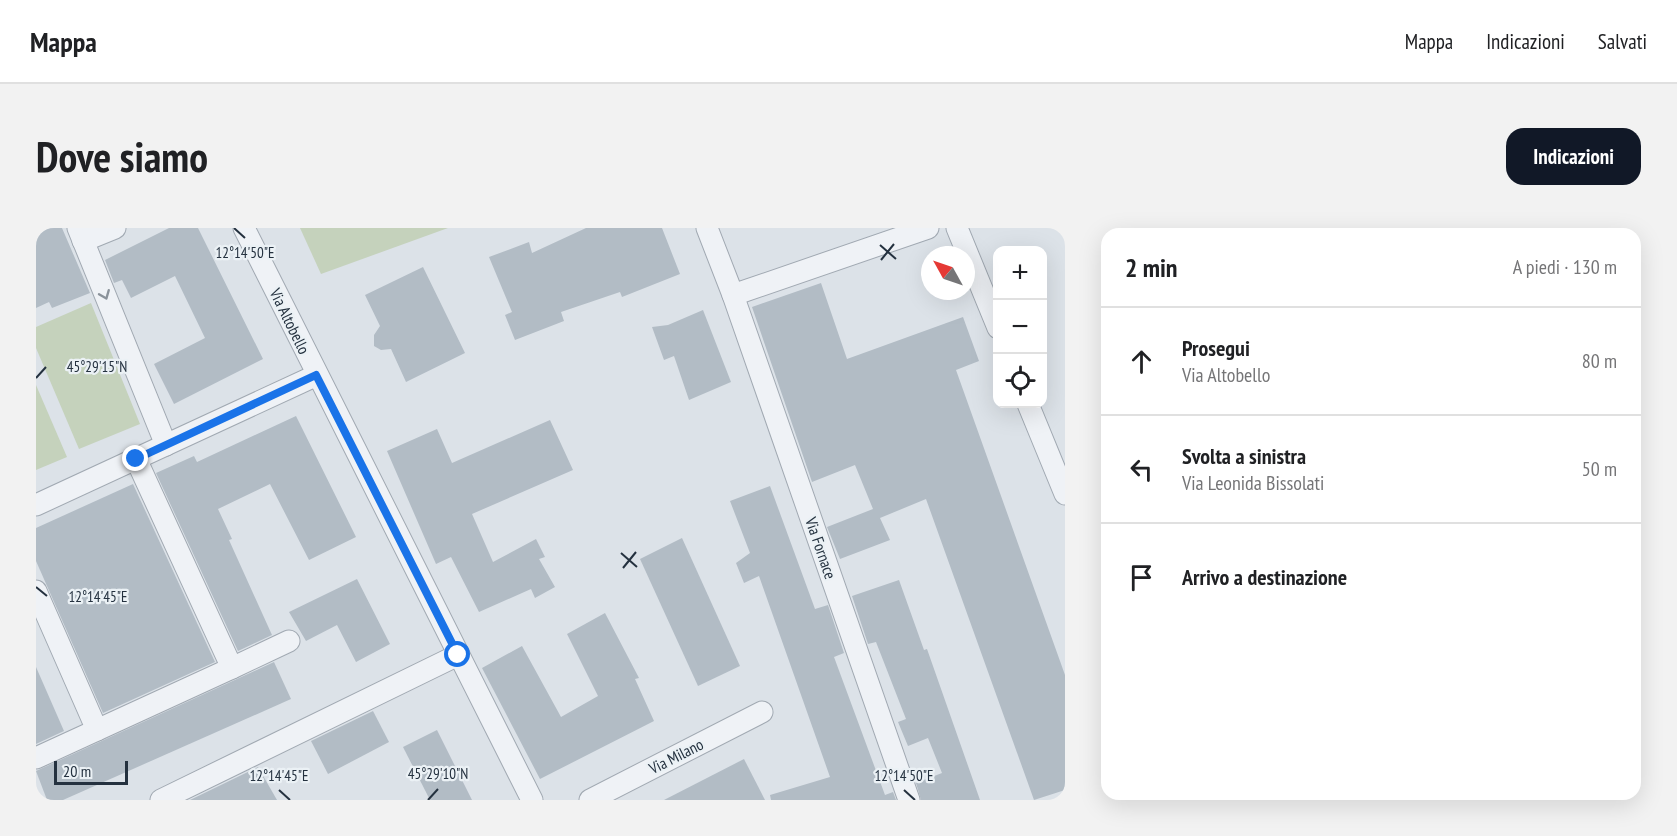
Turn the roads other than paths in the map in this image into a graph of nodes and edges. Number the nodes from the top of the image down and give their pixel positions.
1 (114, 228) edge
2 (244, 228) edge
3 (707, 228) edge
4 (928, 228) edge
5 (957, 228) edge
6 (80, 234) edge
7 (733, 295) junction
8 (993, 316) edge
9 (316, 375) junction
10 (1030, 408) edge
11 (166, 445) junction
12 (136, 459) junction
13 (1065, 494) edge
14 (36, 505) edge
15 (36, 591) edge
16 (290, 641) dead end
17 (458, 655) junction
18 (232, 668) junction
19 (762, 712) dead end
20 (97, 730) junction
21 (36, 758) edge
22 (161, 800) edge
23 (532, 800) edge
24 (590, 800) edge
25 (909, 800) edge

1 - 6 street
2 - 9 street, Via Altobello
3 - 7 street, Via Fornace
4 - 7 street
5 - 8 street
6 -> 11 street
7 - 25 street, Via Fornace
9 - 11 street
9 - 17 street, Via Altobello
10 - 13 street
11 - 12 street
12 - 14 street
12 - 18 street
15 - 20 street
16 - 18 street
17 - 22 street
17 - 23 street, Via Altobello
18 - 20 street
19 - 24 street, Via Milano
20 - 21 street

